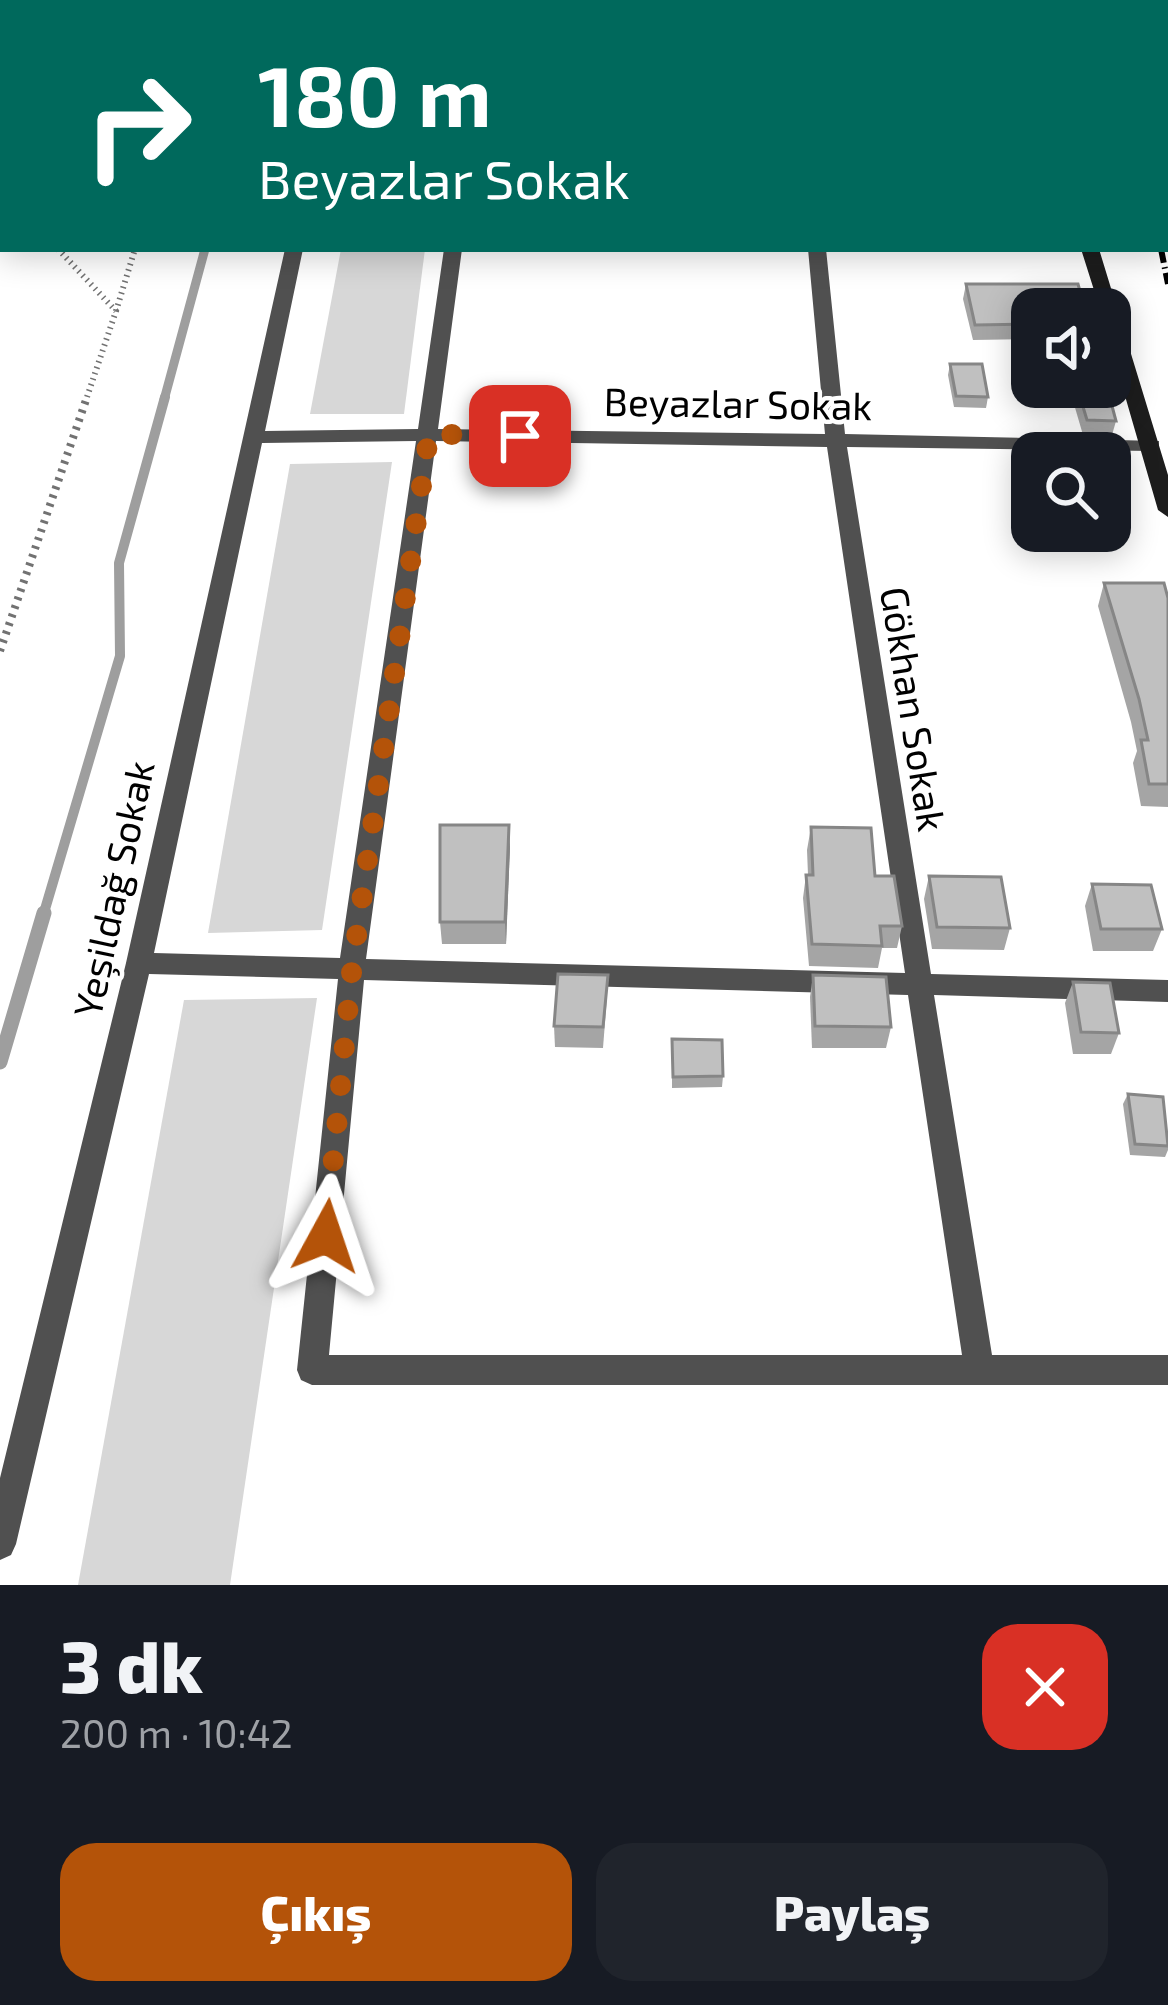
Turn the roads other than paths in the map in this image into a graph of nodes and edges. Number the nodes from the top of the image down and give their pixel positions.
1 (293, 252) edge
2 (453, 252) edge
3 (817, 252) edge
4 (1091, 252) edge
5 (1103, 288) edge
6 (1131, 378) edge
7 (429, 434) junction
8 (251, 437) junction
9 (836, 442) junction
10 (1152, 445) junction
11 (1168, 510) edge
12 (139, 963) junction
13 (352, 968) junction
14 (919, 988) junction
15 (1168, 992) edge
16 (980, 1370) junction
17 (1168, 1370) edge
18 (0, 1544) edge

1 - 8 street, Yeşildağ Sokak
2 - 7 street
3 - 9 street, Gökhan Sokak
4 - 5 street
6 - 10 street
7 - 8 street, Beyazlar Sokak
7 - 9 street, Beyazlar Sokak
7 - 13 street
8 - 12 street, Yeşildağ Sokak
9 - 10 street, Beyazlar Sokak
9 - 14 street, Gökhan Sokak
10 - 11 street
12 - 13 street
12 - 18 street, Yeşildağ Sokak
13 - 14 street
13 - 16 street
14 - 15 street
14 - 16 street, Gökhan Sokak
16 - 17 street

